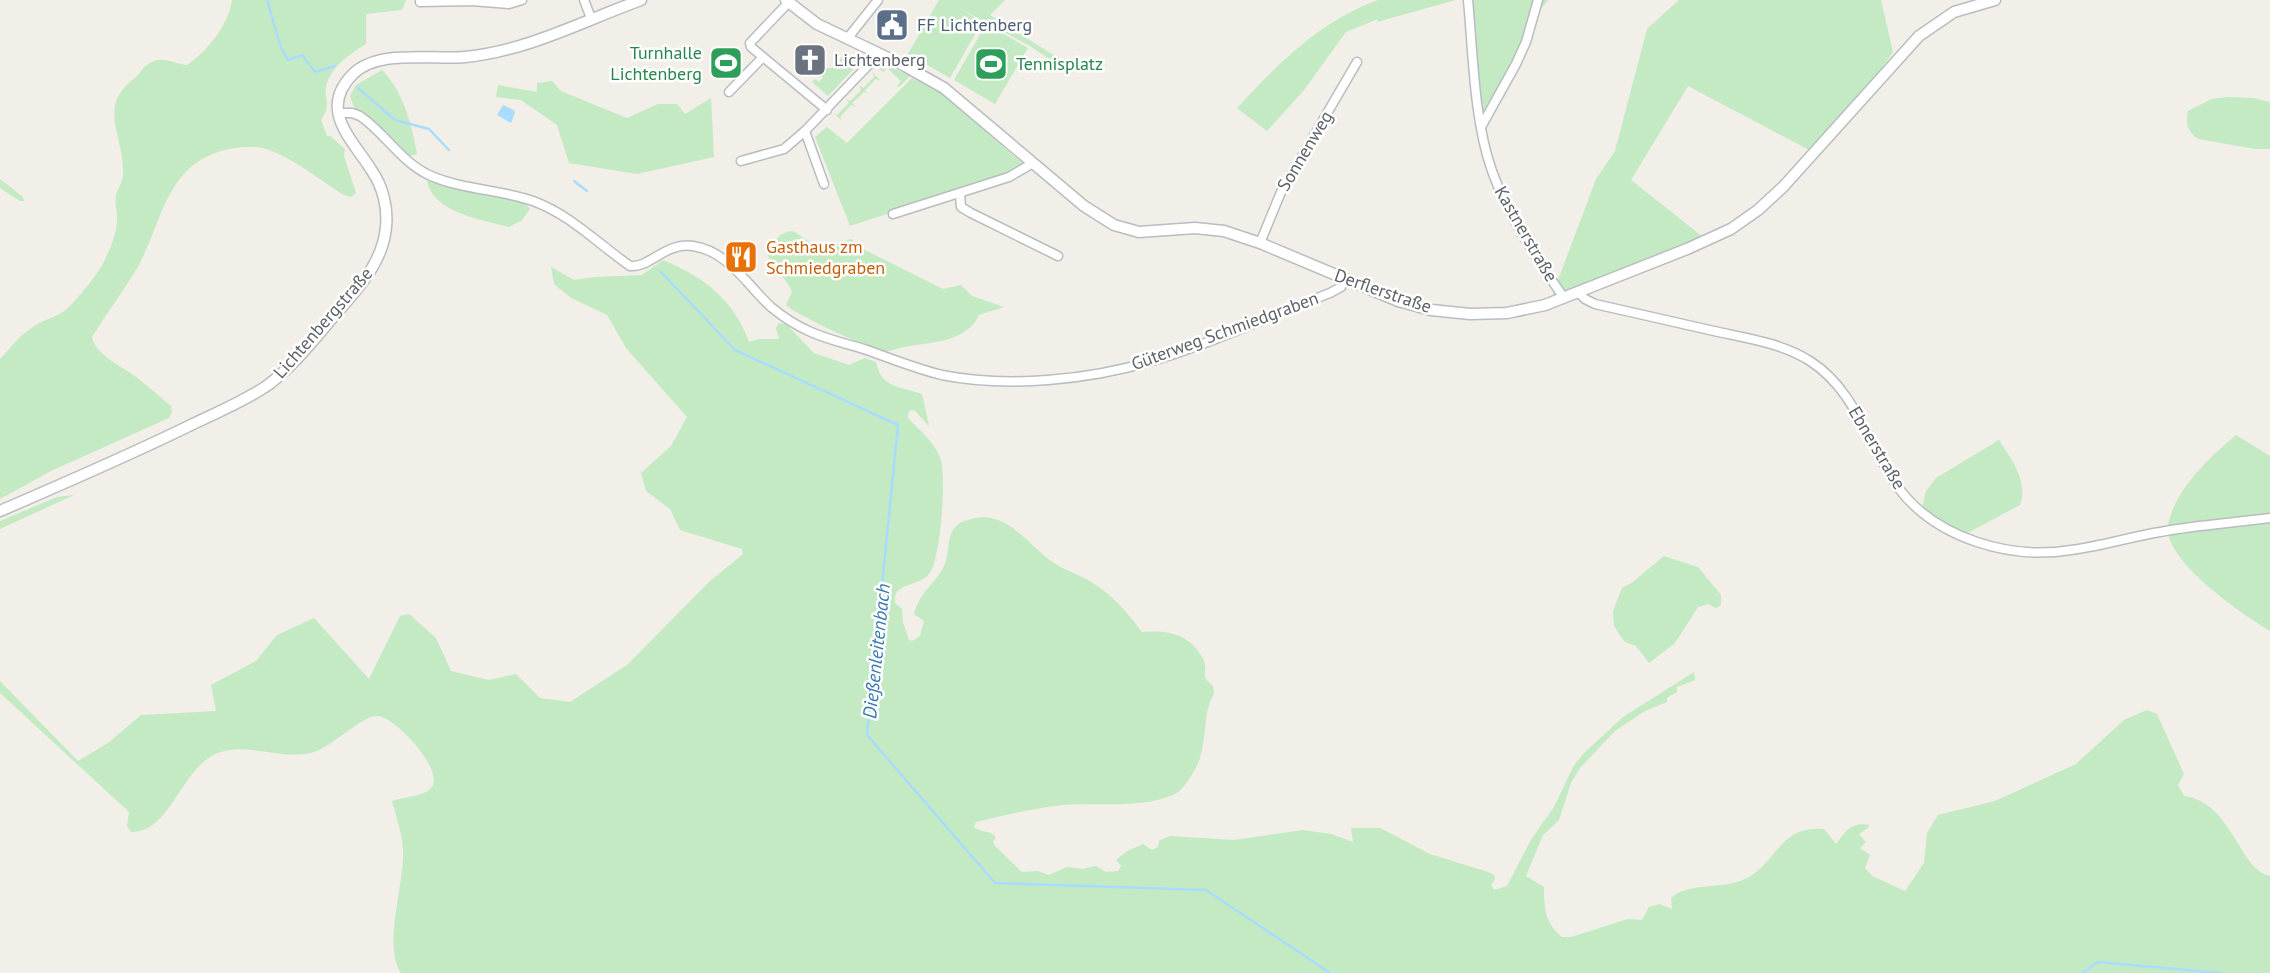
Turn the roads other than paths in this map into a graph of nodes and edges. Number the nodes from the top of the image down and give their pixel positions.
1 (522, 0) edge
2 (584, 0) edge
3 (640, 0) edge
4 (878, 0) edge
5 (1468, 0) edge
6 (1538, 0) edge
7 (1995, 0) edge
8 (788, 1) edge
9 (420, 2) dead end
10 (591, 18) junction
11 (847, 39) junction
12 (879, 54) junction
13 (763, 57) junction
14 (1357, 62) dead end
15 (729, 92) dead end
16 (827, 110) junction
17 (338, 113) junction
18 (1481, 127) junction
19 (805, 131) junction
20 (741, 161) dead end
21 (1033, 163) junction
22 (824, 184) dead end
23 (960, 194) junction
24 (893, 214) dead end
25 (1261, 243) junction
26 (1058, 256) dead end
27 (1345, 280) junction
28 (1578, 292) junction
29 (1564, 298) junction
30 (0, 511) edge
31 (2270, 518) edge

1 - 9 street
2 - 10 street
3 - 10 street
4 - 11 street
5 - 18 street, Kastnerstraße
6 - 18 street
7 - 28 street, Derflerstraße
8 - 11 street, Derflerstraße
8 - 13 street
10 - 17 street
11 - 12 street, Derflerstraße
12 - 16 street
12 - 21 street, Derflerstraße
13 - 15 street
13 - 16 street
14 - 25 street, Sonnenweg
16 - 19 street
17 - 27 street, Güterweg Schmiedgraben
17 - 30 street, Lichtenbergstraße
18 - 29 street, Kastnerstraße
19 - 20 street
19 - 22 street
21 - 23 street
21 - 25 street, Derflerstraße
23 - 24 street
23 - 26 street
25 - 27 street, Derflerstraße
27 - 29 street, Derflerstraße
28 - 29 street, Derflerstraße
28 - 31 street, Ebnerstraße

